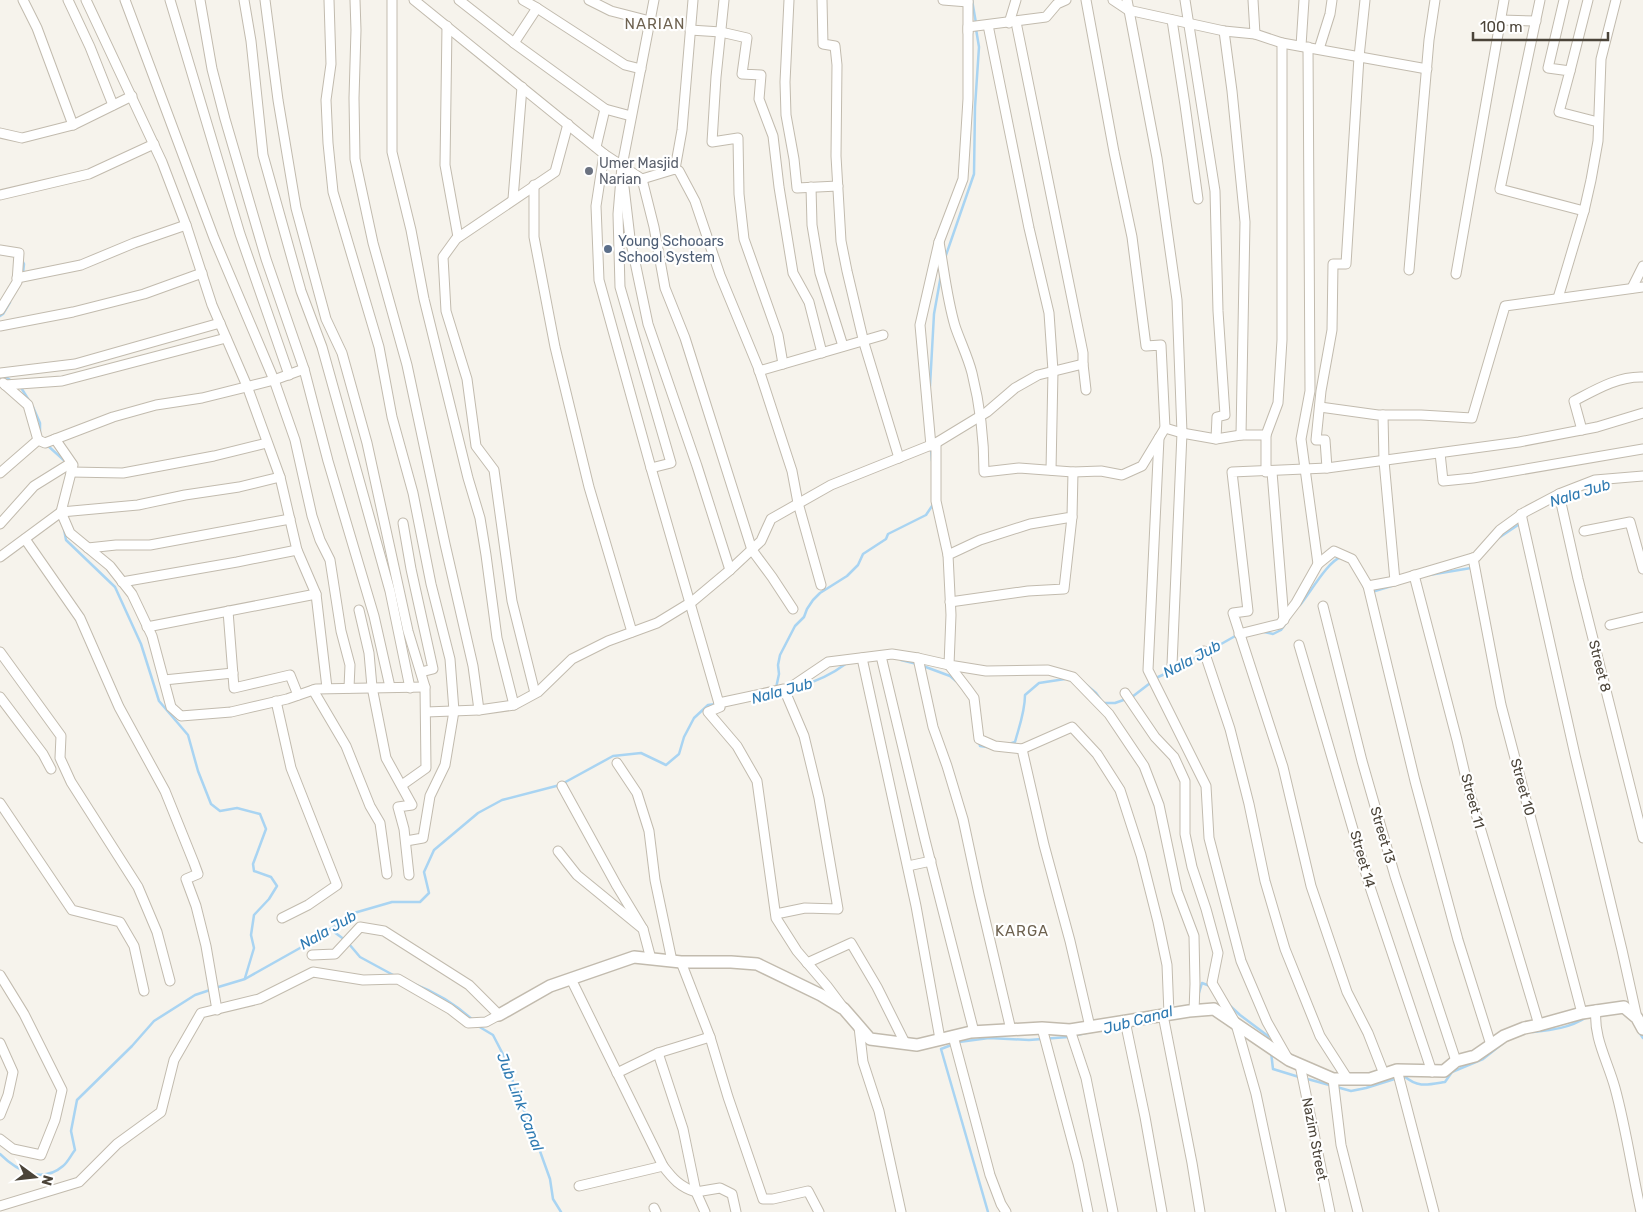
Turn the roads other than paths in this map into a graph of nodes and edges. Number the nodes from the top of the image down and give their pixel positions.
1 (23, 0) edge
2 (68, 0) edge
3 (86, 0) edge
4 (125, 0) edge
5 (170, 0) edge
6 (200, 0) edge
7 (244, 0) edge
8 (265, 0) edge
9 (329, 0) edge
10 (355, 0) edge
11 (392, 0) edge
12 (414, 0) edge
13 (459, 0) edge
14 (523, 0) edge
15 (589, 0) edge
16 (654, 0) edge
17 (693, 0) edge
18 (724, 0) edge
19 (789, 0) edge
20 (822, 0) edge
21 (943, 0) edge
22 (1016, 0) edge
23 (1066, 0) edge
24 (1086, 0) edge
25 (1113, 0) edge
26 (1127, 0) edge
27 (1185, 0) edge
28 (1253, 0) edge
29 (1304, 0) edge
30 (1332, 0) edge
31 (1365, 0) edge
32 (1435, 0) edge
33 (1504, 0) edge
34 (1540, 0) edge
35 (1564, 0) edge
36 (1588, 0) edge
37 (1616, 0) edge
38 (968, 1) edge
39 (537, 8) junction
40 (1128, 10) junction
41 (1172, 20) junction
42 (1501, 20) junction
43 (650, 21) junction
44 (1536, 21) junction
45 (1012, 23) junction
46 (1188, 23) junction
47 (988, 25) junction
48 (447, 26) junction
49 (690, 30) junction
50 (1224, 31) junction
51 (721, 32) junction
52 (968, 32) junction
53 (1255, 34) junction
54 (514, 42) junction
55 (1282, 43) junction
56 (1305, 47) junction
57 (1319, 49) junction
58 (1359, 57) junction
59 (641, 69) junction
60 (1427, 69) junction
61 (1570, 71) junction
62 (522, 87) junction
63 (132, 96) junction
64 (113, 105) junction
65 (605, 109) junction
66 (631, 116) junction
67 (1598, 122) junction
68 (568, 124) junction
69 (73, 125) junction
70 (0, 133) edge
71 (154, 144) junction
72 (596, 147) junction
73 (604, 154) junction
74 (622, 166) junction
75 (675, 169) junction
76 (642, 179) junction
77 (534, 186) junction
78 (838, 186) junction
79 (811, 188) junction
80 (0, 195) edge
81 (513, 199) junction
82 (1198, 199) dead end
83 (1584, 211) junction
84 (186, 225) junction
85 (458, 237) junction
86 (939, 242) junction
87 (0, 250) edge
88 (1643, 266) edge
89 (1409, 270) dead end
90 (202, 273) junction
91 (1456, 274) dead end
92 (17, 278) junction
93 (1643, 287) edge
94 (1632, 288) junction
95 (1558, 298) junction
96 (0, 310) edge
97 (220, 323) junction
98 (0, 326) edge
99 (883, 335) dead end
100 (226, 338) junction
101 (863, 340) junction
102 (843, 346) junction
103 (822, 353) junction
104 (783, 364) junction
105 (1082, 364) junction
106 (304, 369) junction
107 (759, 371) junction
108 (1054, 371) junction
109 (290, 375) junction
110 (1643, 377) edge
111 (274, 380) junction
112 (1, 381) edge
113 (247, 386) junction
114 (1086, 390) dead end
115 (1320, 407) junction
116 (1643, 413) edge
117 (1383, 415) junction
118 (980, 416) junction
119 (1165, 428) junction
120 (1582, 430) junction
121 (1182, 433) junction
122 (1241, 435) junction
123 (1266, 435) junction
124 (1159, 438) junction
125 (1216, 438) junction
126 (55, 439) junction
127 (38, 440) junction
128 (267, 443) junction
129 (934, 444) junction
130 (1643, 449) edge
131 (1440, 453) junction
132 (899, 458) junction
133 (1384, 461) junction
134 (71, 467) junction
135 (651, 468) junction
136 (1327, 468) junction
137 (1051, 470) junction
138 (1304, 470) junction
139 (1073, 472) junction
140 (1269, 472) junction
141 (0, 473) edge
142 (1643, 476) edge
143 (280, 477) junction
144 (1559, 494) junction
145 (798, 503) junction
146 (61, 512) junction
147 (1521, 514) junction
148 (1072, 517) junction
149 (290, 520) junction
150 (403, 523) dead end
151 (0, 524) edge
152 (1584, 531) dead end
153 (25, 539) junction
154 (88, 548) junction
155 (297, 550) junction
156 (752, 550) junction
157 (948, 555) junction
158 (0, 557) edge
159 (1473, 558) junction
160 (1318, 564) junction
161 (1643, 569) edge
162 (730, 570) junction
163 (1414, 576) junction
164 (1395, 580) junction
165 (122, 582) junction
166 (820, 585) dead end
167 (1368, 586) junction
168 (316, 594) junction
169 (950, 602) junction
170 (690, 603) junction
171 (1323, 606) dead end
172 (793, 609) dead end
173 (359, 610) dead end
174 (228, 611) junction
175 (1643, 617) edge
176 (1284, 620) junction
177 (1610, 625) dead end
178 (147, 627) junction
179 (632, 632) junction
180 (1239, 634) junction
181 (1299, 645) dead end
182 (1204, 651) dead end
183 (0, 652) edge
184 (881, 656) junction
185 (862, 658) junction
186 (918, 658) junction
187 (1172, 665) dead end
188 (949, 666) junction
189 (421, 672) junction
190 (233, 673) junction
191 (164, 680) junction
192 (372, 687) junction
193 (390, 687) junction
194 (425, 687) junction
195 (326, 688) junction
196 (348, 688) junction
197 (410, 688) junction
198 (313, 690) junction
199 (785, 691) junction
200 (535, 693) junction
201 (1125, 693) dead end
202 (298, 695) junction
203 (0, 697) edge
204 (276, 701) junction
205 (719, 703) junction
206 (514, 704) junction
207 (479, 710) junction
208 (454, 711) junction
209 (426, 712) junction
210 (1022, 749) junction
211 (617, 763) dead end
212 (51, 769) dead end
213 (402, 785) junction
214 (562, 786) dead end
215 (0, 803) edge
216 (1643, 838) edge
217 (406, 841) junction
218 (558, 851) dead end
219 (931, 861) junction
220 (908, 866) junction
221 (387, 874) dead end
222 (410, 875) dead end
223 (776, 914) junction
224 (282, 918) dead end
225 (643, 929) junction
226 (312, 955) dead end
227 (651, 959) junction
228 (676, 962) junction
229 (807, 963) junction
230 (0, 975) edge
231 (571, 979) junction
232 (170, 981) dead end
233 (144, 991) dead end
234 (844, 1009) junction
235 (217, 1010) junction
236 (1194, 1010) junction
237 (1596, 1010) junction
238 (1582, 1013) junction
239 (498, 1015) junction
240 (1166, 1015) junction
241 (1124, 1021) junction
242 (1236, 1024) junction
243 (1640, 1024) edge
244 (1539, 1025) junction
245 (859, 1027) junction
246 (1090, 1027) junction
247 (1042, 1028) junction
248 (1011, 1030) junction
249 (1070, 1030) junction
250 (974, 1032) junction
251 (953, 1036) junction
252 (710, 1037) junction
253 (940, 1039) junction
254 (0, 1043) edge
255 (905, 1043) junction
256 (1491, 1045) junction
257 (658, 1053) junction
258 (1289, 1060) junction
259 (1456, 1061) junction
260 (1300, 1065) junction
261 (1398, 1070) junction
262 (1432, 1072) junction
263 (617, 1073) junction
264 (1384, 1074) junction
265 (1348, 1078) junction
266 (1333, 1080) junction
267 (0, 1115) edge
268 (0, 1139) edge
269 (663, 1166) junction
270 (579, 1186) dead end
271 (696, 1192) junction
272 (0, 1206) edge
273 (705, 1212) edge
274 (736, 1212) edge
275 (818, 1212) edge
276 (901, 1212) edge
277 (1006, 1212) edge
278 (1088, 1212) edge
279 (1113, 1212) edge
280 (1162, 1212) edge
281 (1200, 1212) edge
282 (1281, 1212) edge
283 (1330, 1212) edge
284 (1358, 1212) edge
285 (1434, 1212) edge
286 (1641, 1212) edge

1 - 69 street
2 - 64 street
3 - 63 street
4 - 111 street
5 - 109 street
6 - 106 street
7 - 197 street
8 - 189 street
9 - 208 street
10 - 207 street
11 - 206 street
12 - 48 street
13 - 54 street
14 - 39 street
15 - 43 street
16 - 43 street
17 - 49 street
18 - 51 street
19 - 79 street
20 - 78 street
21 - 38 street
22 - 45 street
23 - 45 street
24 - 119 street
25 - 40 street
26 - 40 street
27 - 46 street
28 - 53 street
29 - 56 street
30 - 57 street
31 - 58 street
32 - 60 street
33 - 42 street
34 - 44 street
35 - 61 street
36 - 61 street
37 - 67 street
38 - 52 street
39 - 54 street
39 - 59 street
40 - 41 street
40 - 121 street
41 - 46 street
41 - 82 street
42 - 44 street
42 - 91 street
43 - 59 street
44 - 83 street
45 - 47 street
45 - 105 street
46 - 50 street
46 - 125 street
47 - 52 street
47 - 108 street
48 - 62 street
48 - 85 street
49 - 51 street
49 - 75 street
50 - 53 street
50 - 122 street
51 - 103 street
51 - 104 street
52 - 86 street
53 - 55 street
54 - 65 street
55 - 56 street
55 - 123 street
56 - 57 street
56 - 138 street
57 - 58 street
58 - 60 street
58 - 115 street
59 - 66 street
60 - 89 street
61 - 67 street
62 - 68 street
62 - 81 street
63 - 64 street
63 - 71 street
64 - 69 street
65 - 66 street
65 - 72 street
66 - 74 street
67 - 83 street
68 - 72 street
68 - 77 street
69 - 70 street
71 - 80 street
71 - 84 street
72 - 73 street
73 - 74 street
73 - 135 street
74 - 76 street
74 - 135 street
74 - 162 street
75 - 76 street
75 - 107 street
76 - 156 street
77 - 81 street
77 - 179 street
78 - 79 street
78 - 101 street
79 - 102 street
81 - 85 street
83 - 95 street
84 - 90 street
84 - 92 street
85 - 200 street
86 - 118 street
86 - 129 street
87 - 92 street
88 - 94 street
90 - 97 street
90 - 98 street
92 - 96 street
93 - 94 street
94 - 95 street
95 - 117 street
97 - 100 street
97 - 112 street
99 - 101 street
100 - 112 street
100 - 113 street
101 - 102 street
101 - 132 street
102 - 103 street
103 - 104 street
104 - 107 street
105 - 108 street
105 - 114 street
106 - 109 street
106 - 193 street
107 - 145 street
108 - 118 street
108 - 137 street
109 - 111 street
110 - 120 street
111 - 113 street
111 - 196 street
112 - 127 street
113 - 126 street
113 - 128 street
115 - 117 street
115 - 136 street
116 - 120 street
117 - 133 street
118 - 129 street
118 - 137 street
119 - 121 street
119 - 124 street
120 - 131 street
121 - 125 street
121 - 187 street
122 - 123 street
122 - 125 street
123 - 140 street
124 - 139 street
124 - 258 street
126 - 127 street
126 - 134 street
127 - 141 street
128 - 134 street
128 - 143 street
129 - 132 street
129 - 157 street
130 - 131 street
131 - 133 street
132 - 145 street
133 - 136 street
133 - 164 street
134 - 146 street
134 - 151 street
135 - 170 street
136 - 138 street
137 - 139 street
138 - 140 street
138 - 160 street
139 - 148 street
140 - 176 street
140 - 180 street
142 - 144 street
143 - 146 street
143 - 149 street
144 - 147 street
144 - 216 street, Street 8
145 - 156 street
145 - 166 street
146 - 153 street
146 - 154 street
147 - 159 street
147 - 243 street
148 - 157 street
148 - 169 street
149 - 154 street
149 - 155 street
150 - 189 street
152 - 161 street
153 - 158 street
153 - 235 street
154 - 165 street
155 - 165 street
155 - 168 street
156 - 162 street
156 - 172 street
157 - 169 street
159 - 163 street
159 - 238 street, Street 10
160 - 167 street
160 - 176 street
162 - 170 street
163 - 164 street
163 - 244 street, Street 11
164 - 167 street
165 - 178 street
167 - 256 street
168 - 174 street
168 - 195 street
169 - 188 street
170 - 179 street
170 - 205 street
171 - 259 street, Street 13
173 - 192 street
174 - 178 street
174 - 190 street
175 - 177 street
176 - 180 street
178 - 191 street
179 - 200 street
180 - 264 street
181 - 262 street, Street 14
182 - 265 street
183 - 232 street
184 - 185 street
184 - 186 street
184 - 219 street
185 - 199 street
185 - 220 street
186 - 188 street
186 - 248 street
188 - 210 street
188 - 236 street
189 - 194 street
190 - 191 street
190 - 202 street
191 - 204 street
192 - 193 street
192 - 196 street
192 - 213 street
193 - 197 street
194 - 197 street
194 - 209 street
195 - 196 street
195 - 198 street
198 - 202 street
198 - 221 street
199 - 205 street
199 - 223 street
200 - 206 street
201 - 242 street
202 - 204 street
203 - 212 street
204 - 224 street
205 - 223 street
206 - 207 street
207 - 208 street
208 - 209 street
208 - 217 street
209 - 213 street
210 - 240 street
210 - 246 street
211 - 228 street
213 - 217 street
214 - 225 street
215 - 233 street
217 - 222 street
218 - 225 street
219 - 220 street
219 - 250 street
220 - 253 street
223 - 229 street
225 - 227 street
226 - 239 street
227 - 228 street
227 - 231 street
228 - 234 street
228 - 252 street
229 - 234 street
229 - 255 street
230 - 268 street
231 - 239 street
231 - 263 street
234 - 245 street
235 - 239 street
235 - 272 street
236 - 240 street
236 - 242 street
237 - 238 street
237 - 243 street
237 - 286 street
238 - 244 street
240 - 241 street
240 - 281 street
241 - 246 street
241 - 280 street
242 - 258 street
242 - 282 street
244 - 256 street
245 - 255 street
245 - 276 street
246 - 249 street
247 - 248 street
247 - 249 street
247 - 278 street
248 - 250 street
249 - 279 street
250 - 251 street
251 - 253 street
251 - 277 street
252 - 257 street
252 - 275 street
253 - 255 street
254 - 267 street
256 - 259 street
257 - 263 street
257 - 271 street
258 - 260 street
259 - 262 street
260 - 266 street
260 - 283 street, Nazim Street
261 - 262 street
261 - 264 street
261 - 285 street
263 - 269 street
264 - 265 street
265 - 266 street
266 - 284 street
269 - 270 street
269 - 271 street
271 - 273 street
271 - 274 street

